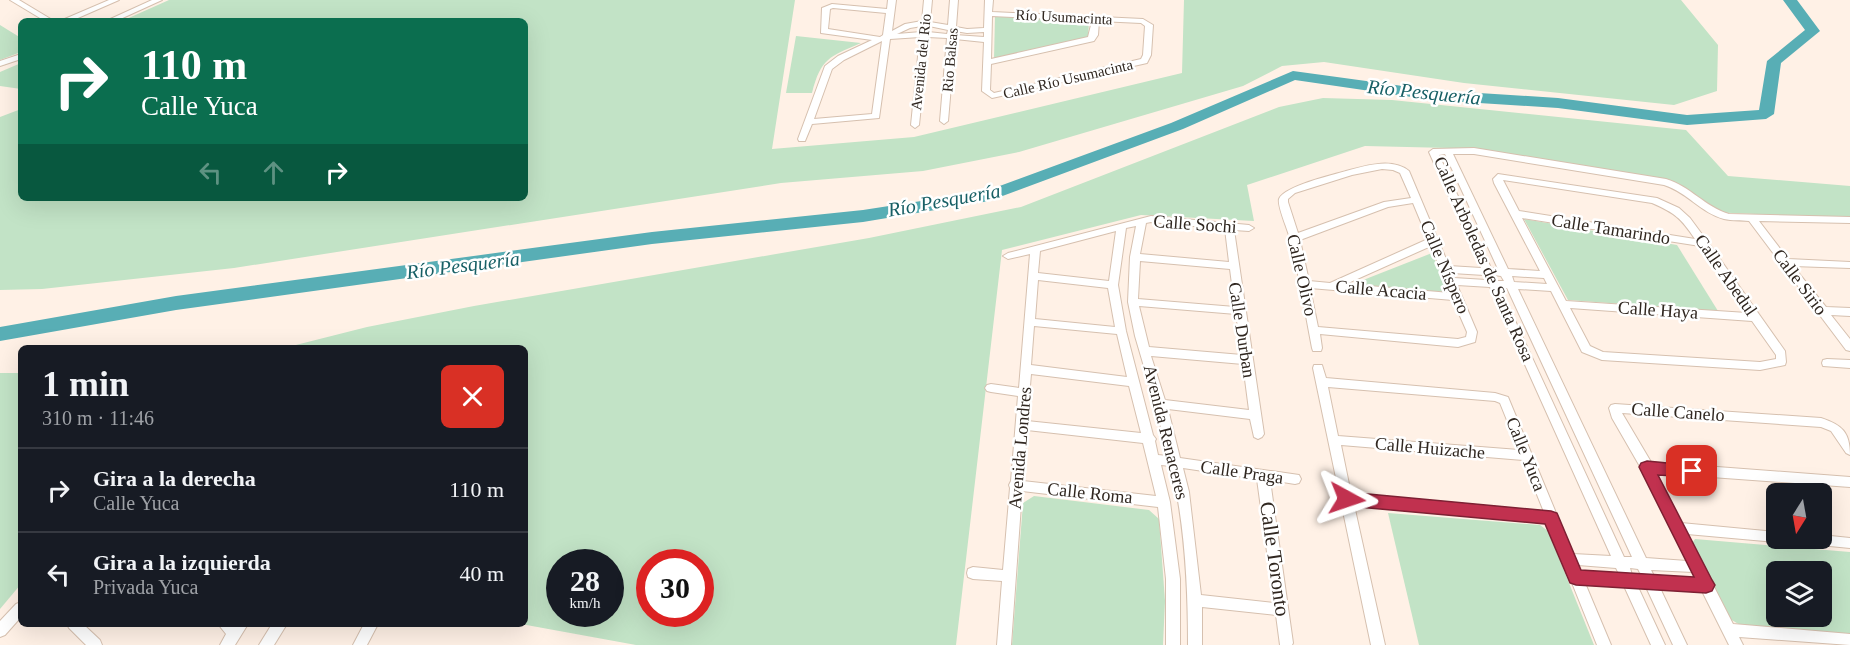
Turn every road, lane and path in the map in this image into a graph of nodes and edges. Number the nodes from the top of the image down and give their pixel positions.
1 (14, 0) edge
2 (97, 0) edge
3 (116, 0) edge
4 (158, 0) edge
5 (892, 0) edge
6 (928, 0) edge
7 (954, 0) edge
8 (989, 0) edge
9 (105, 4) junction
10 (890, 11) junction
11 (989, 14) junction
12 (45, 18) edge
13 (71, 18) edge
14 (117, 18) edge
15 (1096, 18) junction
16 (925, 23) junction
17 (988, 30) junction
18 (952, 32) junction
19 (925, 34) junction
20 (885, 38) junction
21 (987, 40) junction
22 (18, 57) edge
23 (1144, 61) joint
24 (987, 62) junction
25 (0, 64) edge
26 (992, 96) joint
27 (944, 121) dead end
28 (809, 122) junction
29 (915, 124) dead end
30 (802, 139) dead end
31 (1448, 152) junction
32 (1417, 200) junction
33 (1283, 202) joint
34 (1516, 214) junction
35 (1751, 217) junction
36 (1850, 220) edge
37 (1142, 221) junction
38 (1122, 226) junction
39 (1229, 226) junction
40 (1248, 228) dead end
41 (1294, 238) junction
42 (1433, 241) junction
43 (1706, 244) junction
44 (1035, 250) junction
45 (1008, 256) dead end
46 (1135, 257) junction
47 (1786, 262) junction
48 (1850, 265) edge
49 (1233, 266) junction
50 (1445, 268) junction
51 (1488, 271) junction
52 (1506, 272) junction
53 (1546, 275) junction
54 (1035, 276) junction
55 (1451, 281) junction
56 (1305, 284) junction
57 (1493, 284) junction
58 (1113, 285) junction
59 (1512, 285) junction
60 (1331, 286) junction
61 (1552, 288) junction
62 (1458, 297) junction
63 (1134, 302) junction
64 (1561, 304) junction
65 (1239, 310) junction
66 (1822, 310) junction
67 (1850, 312) edge
68 (1755, 317) junction
69 (1030, 322) junction
70 (1314, 330) junction
71 (1121, 331) junction
72 (1850, 347) edge
73 (1317, 348) dead end
74 (1145, 351) junction
75 (1247, 360) junction
76 (1827, 363) dead end
77 (1850, 364) edge
78 (1318, 368) dead end
79 (1027, 369) junction
80 (1134, 382) junction
81 (1321, 382) junction
82 (991, 388) dead end
83 (1024, 393) junction
84 (1161, 404) junction
85 (1255, 415) junction
86 (1022, 424) junction
87 (1258, 434) dead end
88 (1150, 439) junction
89 (1333, 440) junction
90 (1850, 450) edge
91 (1528, 456) junction
92 (1155, 459) junction
93 (1178, 463) junction
94 (1647, 467) junction
95 (1263, 475) junction
96 (1295, 479) dead end
97 (1850, 482) edge
98 (1015, 485) junction
99 (1347, 499) junction
100 (1164, 502) junction
101 (1551, 518) junction
102 (1677, 528) junction
103 (1766, 536) edge
104 (1832, 541) edge
105 (1850, 543) edge
106 (1568, 559) junction
107 (1620, 562) junction
108 (1643, 564) junction
109 (1696, 567) junction
110 (973, 573) dead end
111 (1010, 576) junction
112 (1576, 578) junction
113 (1629, 582) junction
114 (1652, 584) junction
115 (1706, 585) junction
116 (1196, 600) junction
117 (1282, 610) junction
118 (18, 611) edge
119 (77, 627) edge
120 (234, 627) edge
121 (278, 627) edge
122 (369, 627) edge
123 (1728, 630) junction
124 (0, 631) edge
125 (1850, 640) edge
126 (1286, 643) dead end
127 (95, 645) edge
128 (227, 645) edge
129 (266, 645) edge
130 (360, 645) edge
131 (1004, 645) edge
132 (1173, 645) edge
133 (1195, 645) edge
134 (1378, 645) edge
135 (1604, 645) edge
136 (1658, 645) edge
137 (1680, 645) edge
138 (1736, 645) edge

1 - 12 street
2 - 9 street
3 - 9 street
4 - 14 street
5 - 10 street
6 - 16 street, Avenida del Rio
7 - 18 street, Rio Balsas
8 - 11 street
9 - 13 street
10 - 20 street
10 - 20 street
11 - 15 street, Río Usumacinta
11 - 17 street, Río Usumacinta
15 - 23 street, Río Usumacinta
15 - 24 street
16 - 18 street
16 - 19 street, Avenida del Rio
16 - 20 street
17 - 18 street
17 - 21 street, Río Usumacinta
18 - 19 street
18 - 21 street
18 - 27 street, Rio Balsas
19 - 20 street
19 - 29 street, Avenida del Rio
20 - 28 street
20 - 28 street
21 - 24 street, Río Usumacinta
22 - 25 street
23 - 26 street, Calle Río Usumacinta
24 - 26 street, Río Usumacinta
28 - 30 street
31 - 35 street
31 - 51 street, Calle Arboledas de Santa Rosa
31 - 52 street, Calle Arboledas de Santa Rosa
32 - 33 street, Calle Níspero
32 - 41 street
32 - 42 street, Calle Níspero
33 - 41 street, Calle Olivo
34 - 43 street, Calle Tamarindo
34 - 43 street, Calle Abedul
34 - 53 street, Calle Abedul
35 - 36 street
35 - 47 street, Calle Sirio
37 - 38 street, Calle Sochi
37 - 39 street, Calle Sochi
37 - 46 street, Avenida Renaceres
38 - 44 street, Calle Sochi
38 - 58 street, Avenida Renaceres
39 - 40 street, Calle Sochi
39 - 49 street, Calle Durban
41 - 56 street, Calle Olivo
42 - 50 street, Calle Níspero
42 - 60 street
43 - 68 street, Calle Abedul
44 - 45 street, Calle Sochi
44 - 54 street, Avenida Londres
46 - 49 street
46 - 63 street, Avenida Renaceres
47 - 48 street
47 - 66 street, Calle Sirio
49 - 65 street, Calle Durban
50 - 51 street
50 - 55 street, Calle Níspero
51 - 52 street
51 - 57 street, Calle Arboledas de Santa Rosa
52 - 53 street
52 - 59 street, Calle Arboledas de Santa Rosa
53 - 61 street, Calle Abedul
54 - 58 street
54 - 69 street, Avenida Londres
55 - 57 street
55 - 62 street, Calle Níspero
56 - 60 street, Calle Acacia
56 - 70 street, Calle Olivo
57 - 59 street
57 - 107 street, Calle Arboledas de Santa Rosa
58 - 71 street, Avenida Renaceres
59 - 61 street
59 - 108 street, Calle Arboledas de Santa Rosa
60 - 62 street, Calle Acacia
61 - 64 street, Calle Abedul
62 - 70 street, Calle Níspero
63 - 65 street
63 - 74 street, Avenida Renaceres
64 - 68 street, Calle Haya
64 - 68 street, Calle Abedul
65 - 75 street, Calle Durban
66 - 67 street
66 - 72 street, Calle Sirio
69 - 71 street
69 - 79 street, Avenida Londres
70 - 73 street, Calle Olivo
71 - 80 street, Avenida Renaceres
74 - 75 street
74 - 84 street, Avenida Renaceres
75 - 85 street, Calle Durban
76 - 77 street
78 - 81 street
79 - 80 street
79 - 83 street, Avenida Londres
80 - 88 street, Avenida Renaceres
81 - 89 street
81 - 91 street, Calle Yuca
82 - 83 street
83 - 86 street, Avenida Londres
84 - 85 street
84 - 93 street, Avenida Renaceres
85 - 87 street, Calle Durban
86 - 88 street
86 - 98 street, Avenida Londres
88 - 92 street, Avenida Renaceres
89 - 91 street, Calle Huizache
89 - 99 street
90 - 94 street, Calle Canelo
91 - 101 street, Calle Yuca
92 - 93 street, Calle Praga
92 - 100 street, Avenida Renaceres
93 - 95 street, Calle Praga
93 - 116 street, Avenida Renaceres
94 - 97 street
94 - 102 street, Calle Canelo
95 - 96 street, Calle Praga
95 - 117 street, Calle Toronto
98 - 100 street, Calle Roma
98 - 111 street, Avenida Londres
99 - 101 street
99 - 134 street
100 - 132 street, Avenida Renaceres
101 - 106 street, Calle Yuca
102 - 103 street
102 - 109 street, Calle Canelo
104 - 105 street
106 - 107 street
106 - 112 street, Calle Yuca
107 - 108 street
107 - 113 street, Calle Arboledas de Santa Rosa
108 - 109 street
108 - 114 street, Calle Arboledas de Santa Rosa
109 - 115 street, Calle Canelo
110 - 111 street
111 - 131 street, Avenida Londres
112 - 113 street
112 - 135 street, Calle Yuca
113 - 114 street
113 - 136 street, Calle Arboledas de Santa Rosa
114 - 115 street
114 - 137 street, Calle Arboledas de Santa Rosa
115 - 123 street, Calle Canelo
116 - 117 street
116 - 133 street, Avenida Renaceres
117 - 126 street, Calle Toronto
118 - 124 street
119 - 127 street
120 - 128 street
121 - 129 street
122 - 130 street
123 - 125 street
123 - 138 street, Calle Canelo

